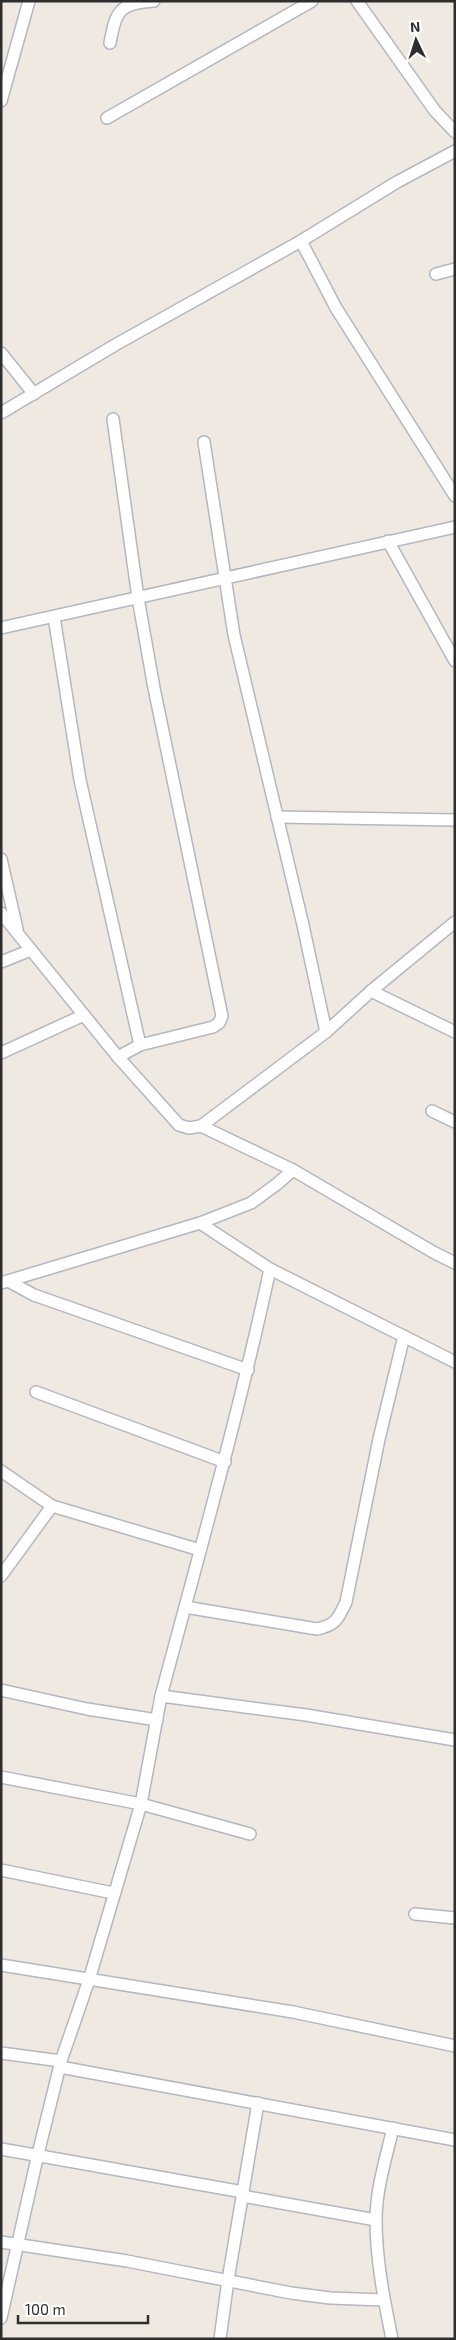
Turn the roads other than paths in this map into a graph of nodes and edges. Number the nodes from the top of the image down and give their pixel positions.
1 (29, 1) edge
2 (154, 1) edge
3 (312, 1) edge
4 (356, 1) edge
5 (110, 43) dead end
6 (1, 101) edge
7 (107, 118) dead end
8 (455, 132) edge
9 (455, 151) edge
10 (301, 242) junction
11 (455, 269) edge
12 (436, 274) dead end
13 (1, 353) edge
14 (34, 394) junction
15 (1, 413) edge
16 (113, 419) dead end
17 (204, 442) dead end
18 (455, 496) edge
19 (455, 527) edge
20 (388, 541) junction
21 (225, 579) junction
22 (138, 598) junction
23 (54, 617) junction
24 (1, 628) edge
25 (455, 660) edge
26 (278, 817) junction
27 (455, 820) edge
28 (1, 859) edge
29 (1, 913) edge
30 (455, 922) edge
31 (18, 933) junction
32 (31, 950) junction
33 (1, 962) edge
34 (371, 991) junction
35 (84, 1014) junction
36 (326, 1032) junction
37 (455, 1032) edge
38 (140, 1045) junction
39 (1, 1054) edge
40 (118, 1057) junction
41 (432, 1111) dead end
42 (455, 1122) edge
43 (201, 1126) junction
44 (293, 1170) junction
45 (200, 1224) junction
46 (455, 1262) edge
47 (270, 1269) junction
48 (5, 1282) edge
49 (404, 1336) junction
50 (455, 1362) edge
51 (248, 1370) junction
52 (36, 1392) dead end
53 (226, 1462) junction
54 (1, 1471) edge
55 (52, 1506) junction
56 (200, 1550) junction
57 (1, 1576) edge
58 (185, 1607) junction
59 (1, 1690) edge
60 (161, 1696) junction
61 (157, 1720) junction
62 (455, 1740) edge
63 (1, 1777) edge
64 (141, 1804) junction
65 (250, 1834) dead end
66 (1, 1870) edge
67 (113, 1893) junction
68 (415, 1914) dead end
69 (455, 1918) edge
70 (1, 1964) edge
71 (89, 1980) junction
72 (455, 2046) edge
73 (1, 2053) edge
74 (60, 2064) junction
75 (258, 2102) junction
76 (393, 2128) junction
77 (455, 2140) edge
78 (1, 2149) edge
79 (38, 2154) junction
80 (243, 2194) junction
81 (376, 2220) junction
82 (1, 2242) edge
83 (19, 2245) junction
84 (228, 2280) junction
85 (384, 2300) junction
86 (1, 2318) edge
87 (220, 2339) edge
88 (392, 2339) edge

1 - 6 street
2 - 5 street
3 - 7 street
4 - 8 street
9 - 10 street
10 - 14 street
10 - 18 street
11 - 12 street
13 - 14 street
14 - 15 street
16 - 22 street
17 - 21 street
19 - 20 street
20 - 21 street
20 - 25 street
21 - 22 street
21 - 26 street
22 - 23 street
22 - 38 street
23 - 24 street
23 - 38 street
26 - 27 street
26 - 36 street
28 - 31 street
29 - 31 street
30 - 34 street
31 - 32 street
32 - 33 street
32 - 35 street
34 - 36 street
34 - 37 street
35 - 39 street
35 - 40 street
36 - 43 street
38 - 40 street
40 - 43 street
41 - 42 street
43 - 44 street
44 - 45 street
44 - 46 street
45 - 47 street
45 - 48 street
47 - 49 street
47 - 51 street
48 - 51 street
49 - 50 street
49 - 58 street
51 - 53 street
52 - 53 street
53 - 56 street
54 - 55 street
55 - 56 street
55 - 57 street
56 - 58 street
58 - 60 street
59 - 61 street
60 - 61 street
60 - 62 street
61 - 64 street
63 - 64 street
64 - 65 street
64 - 67 street
66 - 67 street
67 - 71 street
68 - 69 street
70 - 71 street
71 - 72 street
71 - 74 street
73 - 74 street
74 - 75 street
74 - 79 street
75 - 76 street
75 - 80 street
76 - 77 street
76 - 81 street
78 - 79 street
79 - 80 street
79 - 83 street
80 - 81 street
80 - 84 street
81 - 85 street
82 - 83 street
83 - 84 street
83 - 86 street
84 - 85 street
84 - 87 street
85 - 88 street

